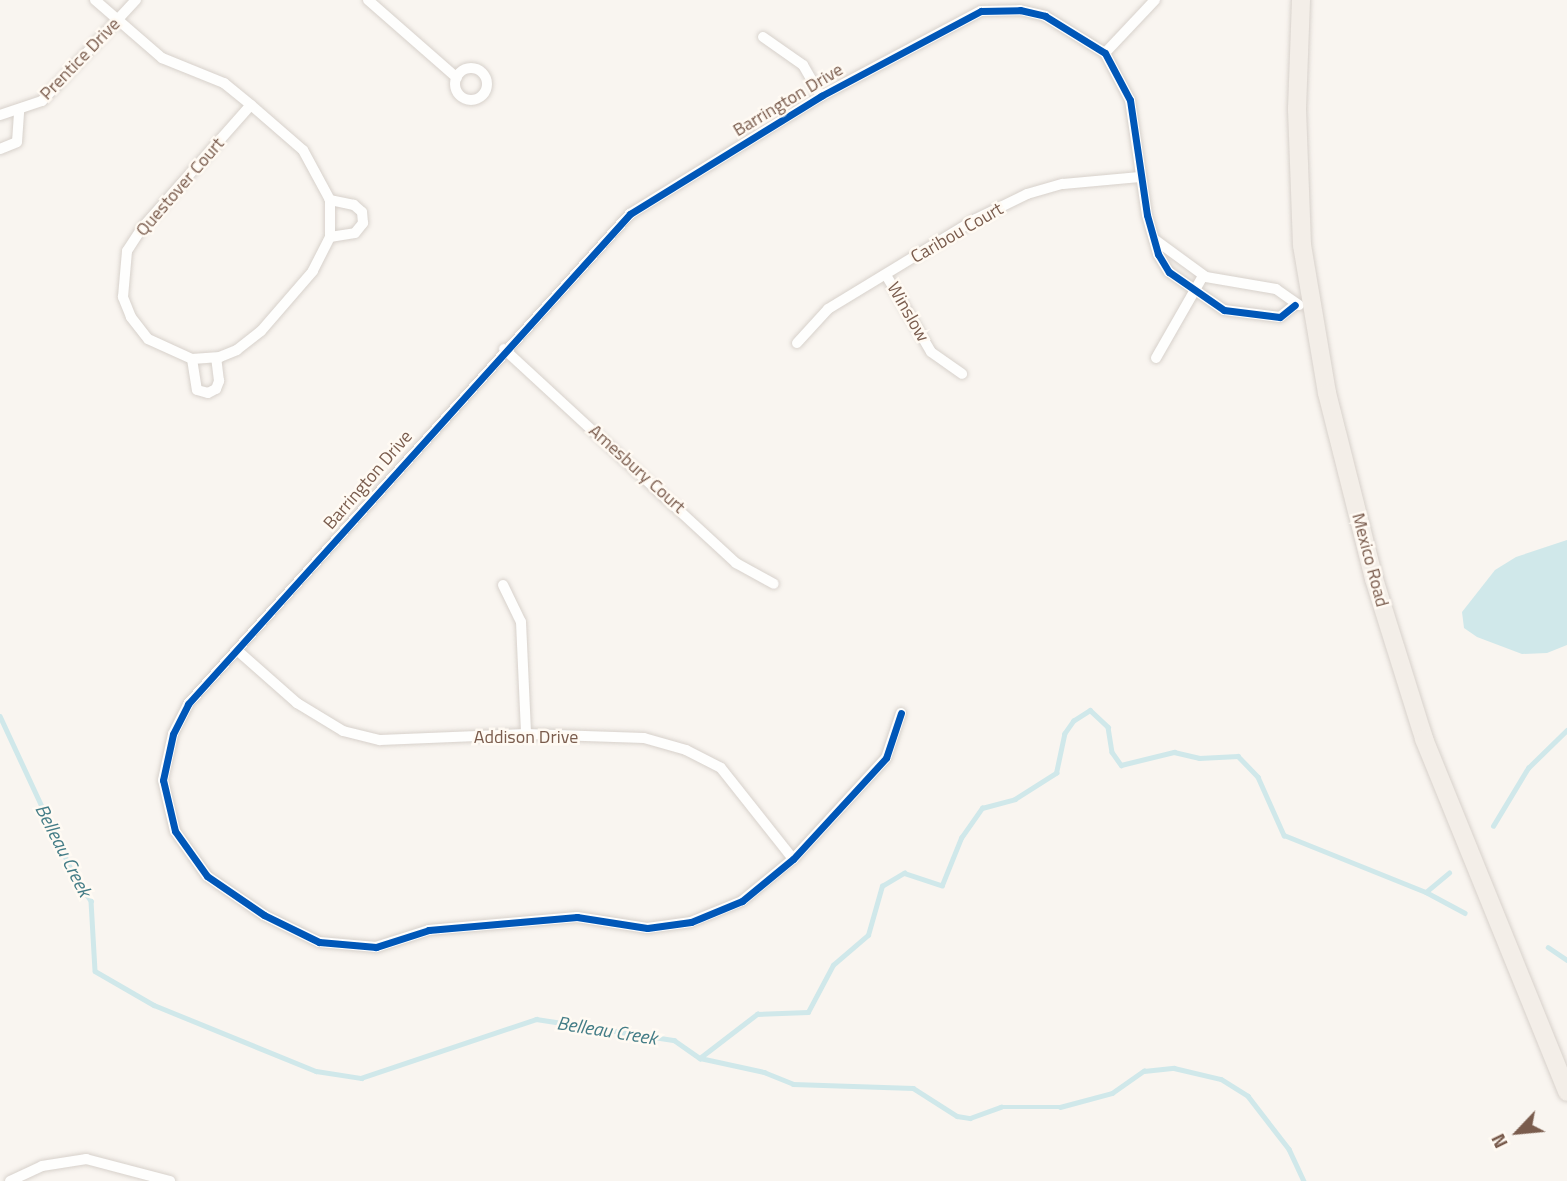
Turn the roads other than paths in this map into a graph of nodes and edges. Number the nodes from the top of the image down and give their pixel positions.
1 (95, 0) edge
2 (136, 0) edge
3 (368, 0) edge
4 (1154, 0) edge
5 (1301, 0) edge
6 (980, 6) edge
7 (118, 20) junction
8 (763, 37) dead end
9 (1105, 53) junction
10 (457, 78) dead end
11 (821, 96) junction
12 (251, 105) junction
13 (19, 111) junction
14 (0, 114) edge
15 (0, 149) edge
16 (1140, 177) junction
17 (330, 200) junction
18 (330, 237) junction
19 (1154, 239) junction
20 (886, 275) junction
21 (1203, 276) junction
22 (1193, 292) junction
23 (1302, 305) junction
24 (797, 342) dead end
25 (504, 349) junction
26 (216, 358) junction
27 (1157, 358) dead end
28 (191, 359) junction
29 (962, 374) dead end
30 (774, 584) dead end
31 (503, 585) dead end
32 (238, 651) junction
33 (901, 713) dead end
34 (526, 734) junction
35 (793, 859) junction
36 (1567, 1091) edge
37 (10, 1181) edge
38 (170, 1181) edge

1 - 7 street
2 - 7 street, Prentice Drive
3 - 10 street
4 - 9 street
5 - 23 main road, Mexico Road
6 - 9 street, Barrington Drive
6 - 11 street, Barrington Drive
7 - 12 street
7 - 13 street, Prentice Drive
8 - 11 street
9 - 16 street
11 - 25 street, Barrington Drive
12 - 17 street
12 - 28 street, Questover Court
13 - 14 street, Prentice Drive
13 - 15 street
16 - 19 street
16 - 20 street, Caribou Court
17 - 18 street
17 - 18 street
18 - 26 street
19 - 21 street
19 - 22 street
20 - 24 street, Caribou Court
20 - 29 street, Winslow
21 - 22 street
21 - 23 street
22 - 23 street
22 - 27 street
23 - 36 main road, Mexico Road
25 - 30 street, Amesbury Court
25 - 32 street, Barrington Drive
26 - 28 street
26 - 28 street
31 - 34 street
32 - 34 street, Addison Drive
32 - 35 street, Barrington Drive
33 - 35 street, Barrington Drive
34 - 35 street, Addison Drive
37 - 38 street

